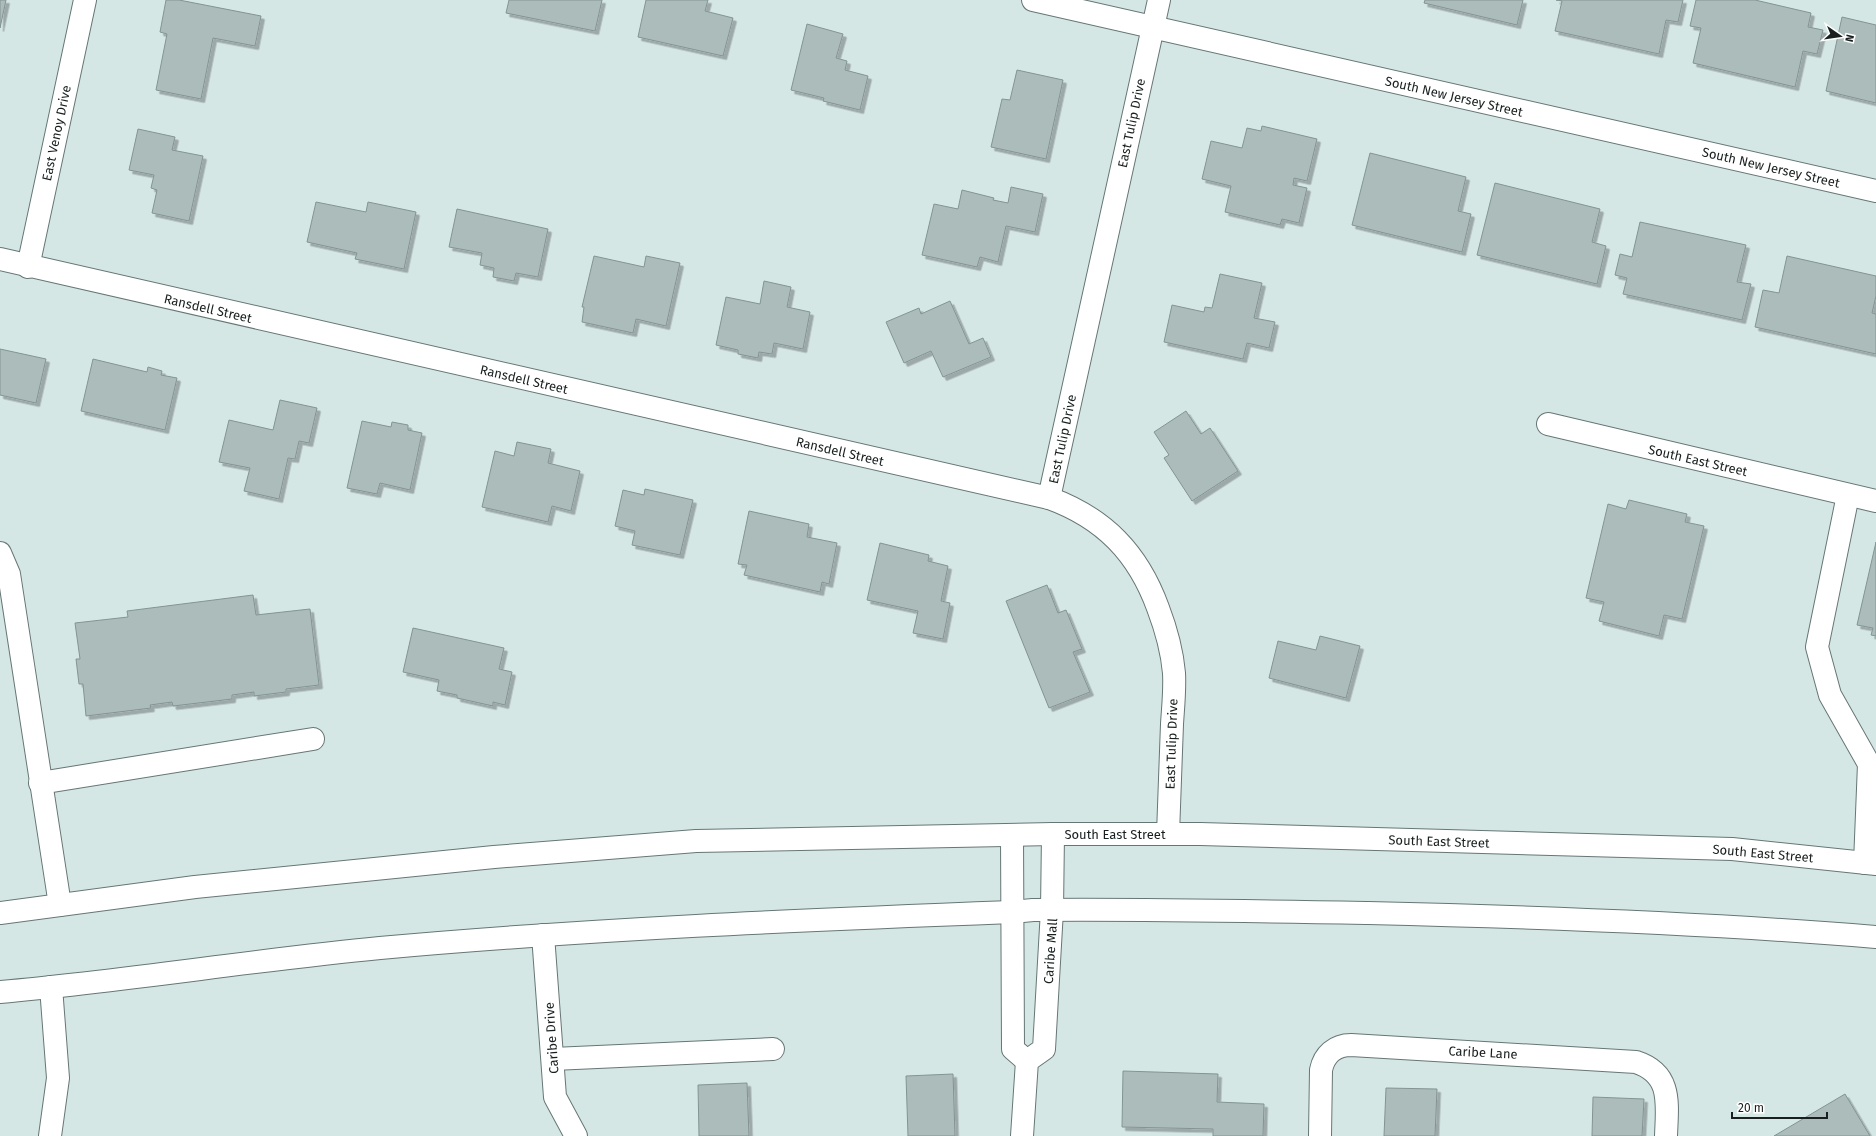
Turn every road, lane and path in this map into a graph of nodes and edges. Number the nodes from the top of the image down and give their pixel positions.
1 (85, 0) edge
2 (1033, 0) edge
3 (1159, 0) edge
4 (1152, 28) junction
5 (1876, 191) edge
6 (0, 259) edge
7 (28, 266) junction
8 (1548, 424) dead end
9 (1848, 495) junction
10 (1049, 498) junction
11 (1876, 501) edge
12 (0, 553) edge
13 (312, 739) dead end
14 (40, 783) junction
15 (1053, 834) junction
16 (1168, 834) junction
17 (1012, 835) junction
18 (1871, 863) edge
19 (60, 905) junction
20 (1033, 911) junction
21 (0, 913) edge
22 (543, 935) junction
23 (1876, 937) edge
24 (50, 987) junction
25 (0, 992) edge
26 (774, 1049) dead end
27 (553, 1060) junction
28 (1027, 1061) junction
29 (50, 1136) edge
30 (576, 1136) edge
31 (1022, 1136) edge
32 (1320, 1136) edge
33 (1666, 1136) edge

1 - 7 street, East Venoy Drive
2 - 4 street, South New Jersey Street
3 - 4 street, East Tulip Drive
4 - 5 street, South New Jersey Street
4 - 10 street, East Tulip Drive
6 - 7 street, Ransdell Street
7 - 10 street, Ransdell Street
8 - 9 street, South East Street
9 - 11 street, South East Street
9 - 18 street, South East Street
10 - 16 street, East Tulip Drive
12 - 14 street
13 - 14 street
14 - 19 street
15 - 16 street, South East Street
15 - 17 street, South East Street
15 - 20 street, Caribe Mall
16 - 18 street, South East Street
17 - 19 street, South East Street
17 - 20 street, Caribe Mall
19 - 21 street, South East Street
20 - 22 street
20 - 23 street
20 - 28 street, Caribe Mall
20 - 28 street, Caribe Mall
22 - 24 street
22 - 27 street, Caribe Drive
24 - 25 street
24 - 29 street
26 - 27 street
27 - 30 street, Caribe Drive
28 - 31 street
32 - 33 street, Caribe Lane

